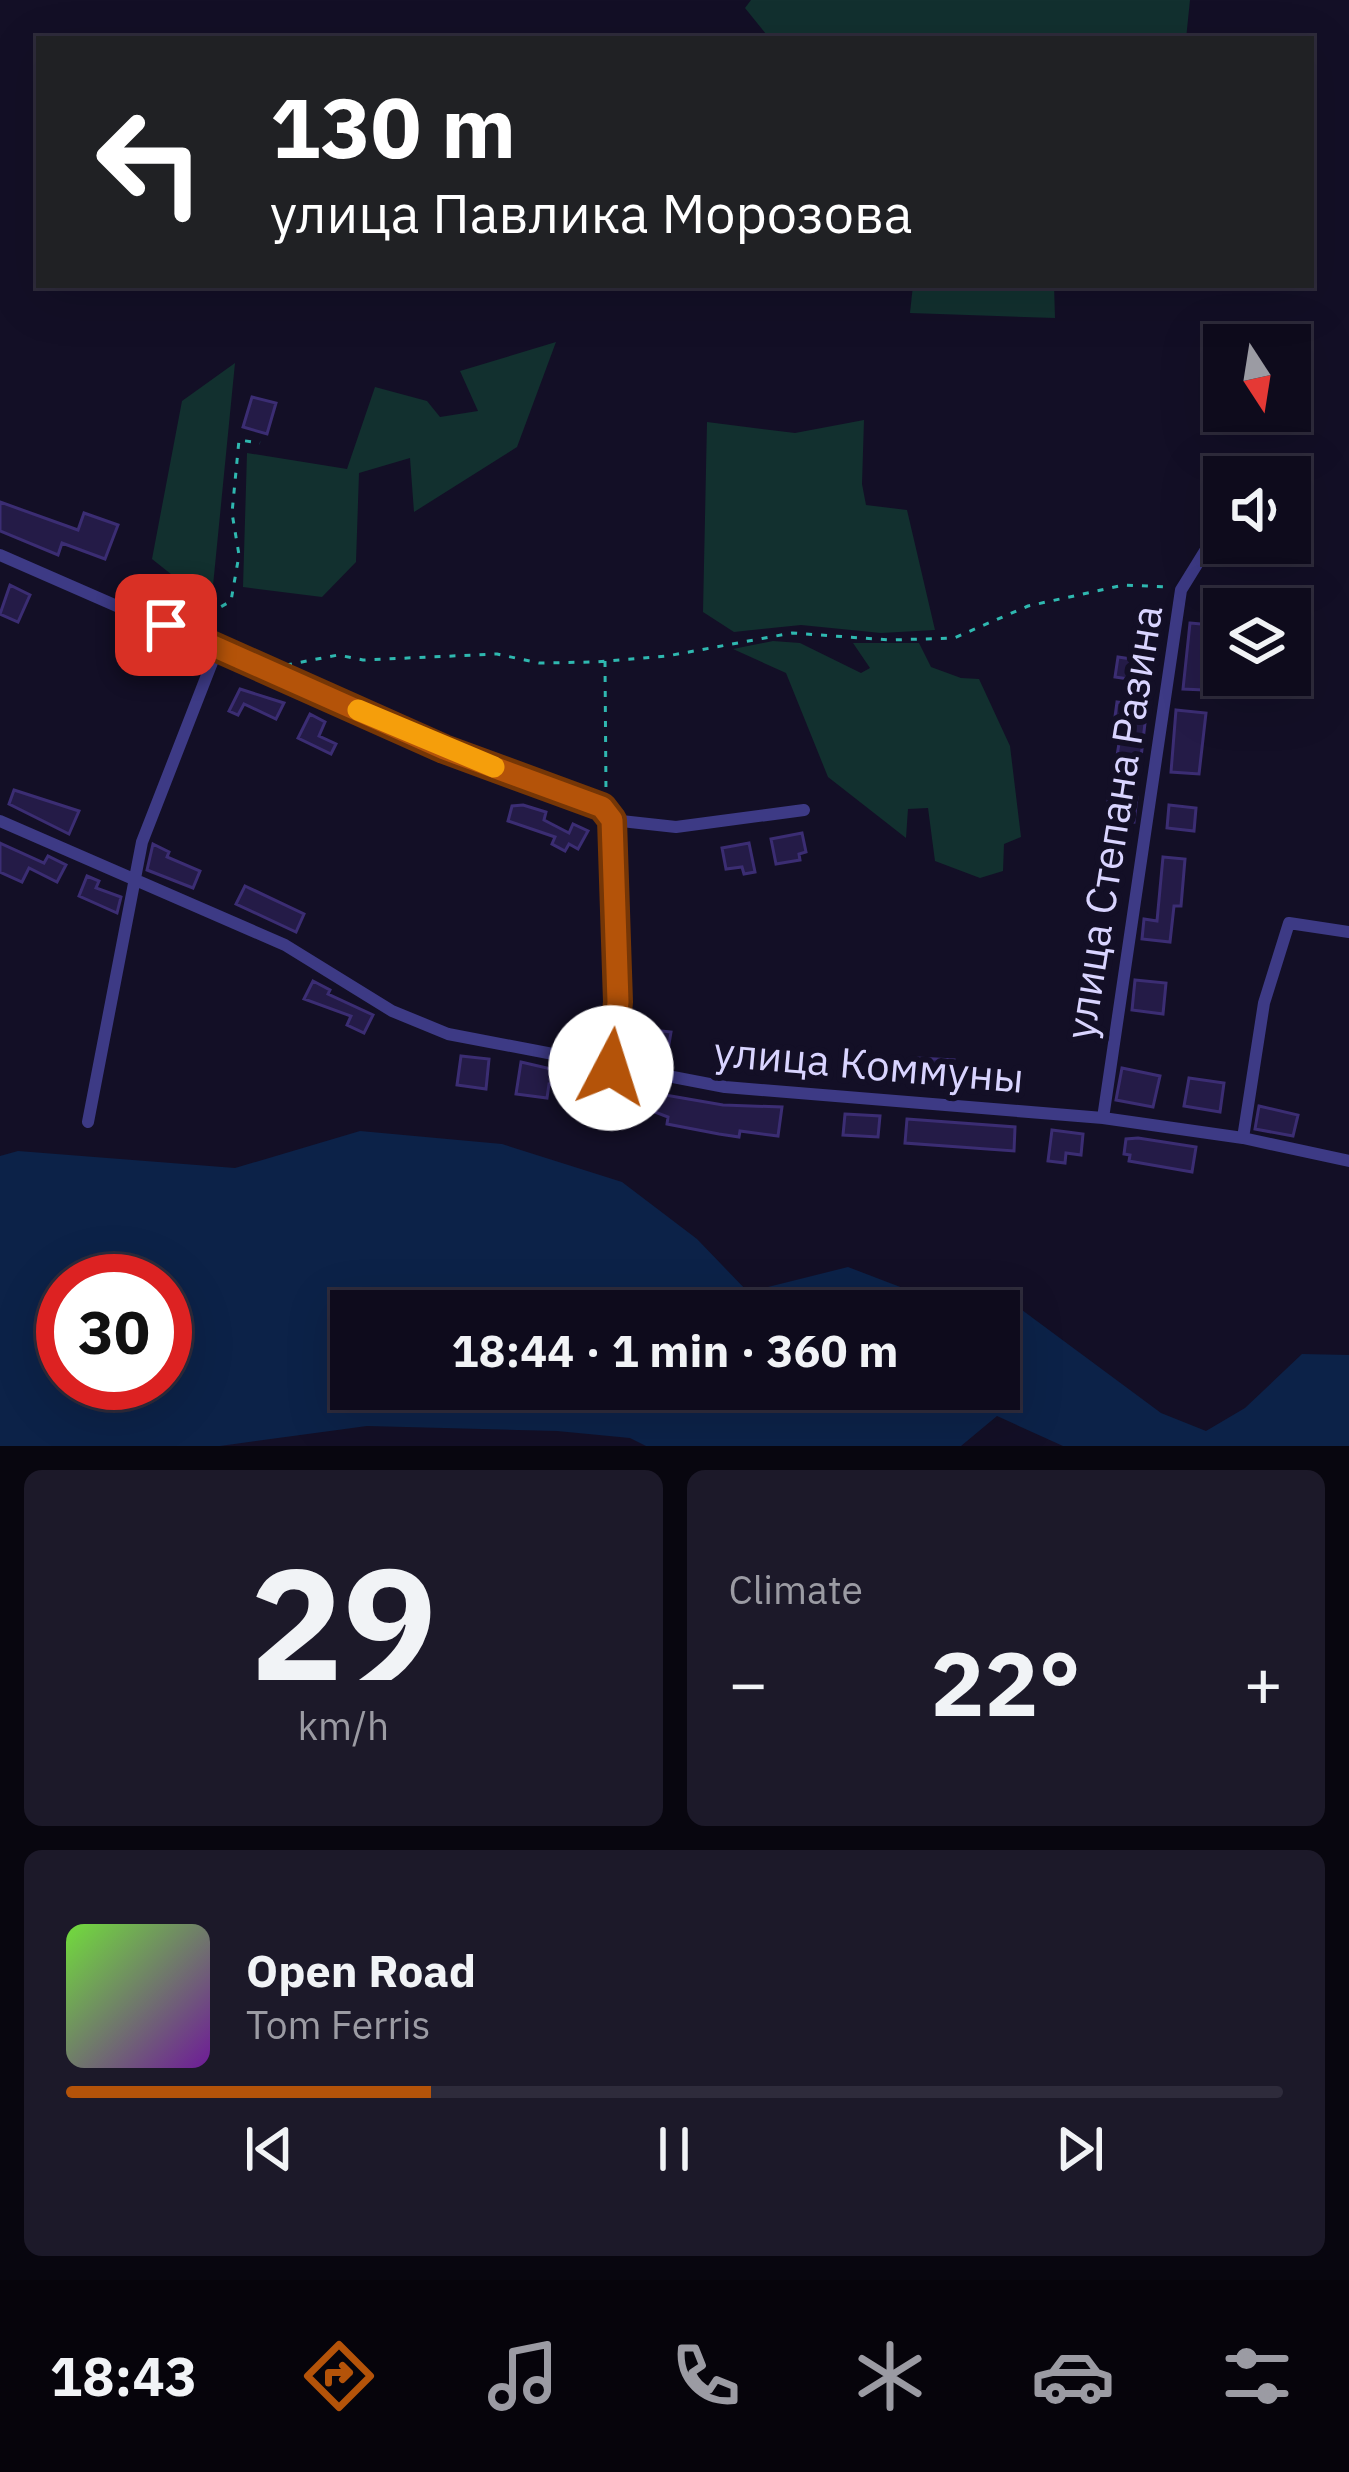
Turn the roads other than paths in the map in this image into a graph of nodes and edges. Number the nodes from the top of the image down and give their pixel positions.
1 (1203, 554) edge
2 (0, 555) edge
3 (213, 645) junction
4 (804, 810) dead end
5 (612, 820) junction
6 (0, 821) edge
7 (135, 879) junction
8 (1349, 932) edge
9 (611, 1068) junction
10 (1103, 1118) junction
11 (88, 1122) dead end
12 (1243, 1138) junction
13 (1349, 1161) edge

1 - 10 street, улица Степана Разина
2 - 3 street
3 - 5 street
3 - 7 street
4 - 5 street
5 - 9 street
6 - 7 street, улица Коммуны
7 - 9 street, улица Коммуны
7 - 11 street
8 - 12 street
9 - 10 street, улица Коммуны
10 - 12 street, улица Коммуны
12 - 13 street, улица Коммуны

